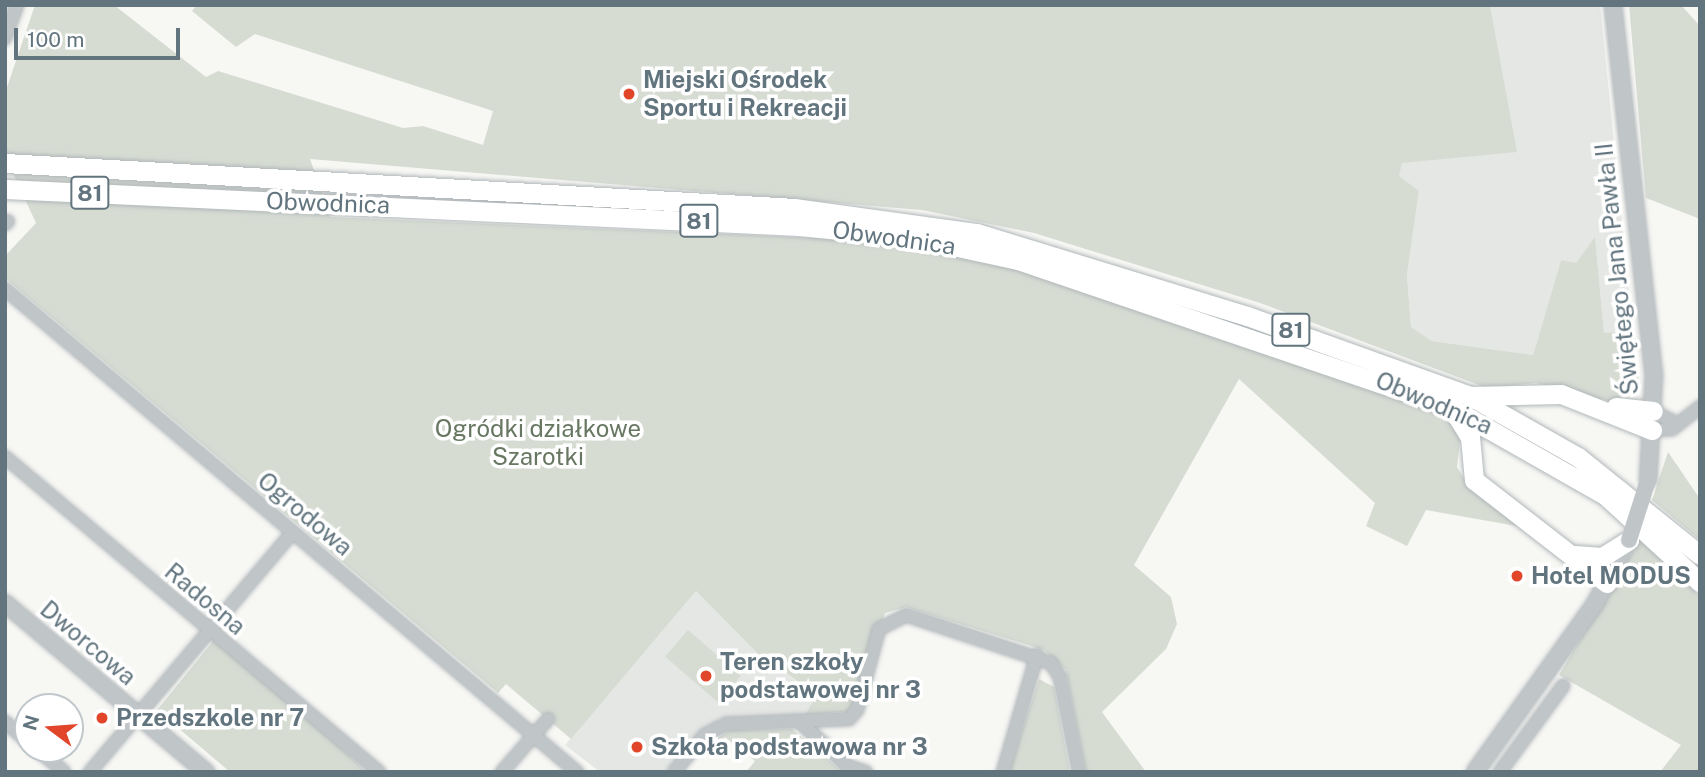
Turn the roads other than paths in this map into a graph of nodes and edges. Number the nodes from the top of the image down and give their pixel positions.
1 (17, 5) edge
2 (1613, 5) edge
3 (5, 38) edge
4 (7, 162) edge
5 (5, 189) edge
6 (5, 289) edge
7 (1544, 391) junction
8 (1470, 396) junction
9 (1450, 407) junction
10 (1700, 407) edge
11 (1653, 421) junction
12 (1676, 424) junction
13 (1536, 430) junction
14 (1508, 434) junction
15 (1469, 450) junction
16 (5, 457) edge
17 (293, 532) junction
18 (1629, 540) junction
19 (1575, 555) junction
20 (1700, 555) edge
21 (1700, 582) edge
22 (1607, 583) junction
23 (5, 603) edge
24 (210, 630) junction
25 (1037, 655) junction
26 (1563, 686) dead end
27 (139, 716) junction
28 (548, 719) dead end
29 (800, 722) junction
30 (534, 735) junction
31 (90, 772) edge
32 (206, 772) edge
33 (379, 772) edge
34 (502, 772) edge
35 (577, 772) edge
36 (674, 772) edge
37 (866, 772) edge
38 (1003, 772) edge
39 (1079, 772) edge
40 (1475, 772) edge
41 (1500, 772) edge

1 - 3 street
2 - 11 street, Świętego Jana Pawła II
4 - 8 main road, Obwodnica / 81
5 - 9 main road, Obwodnica / 81
6 - 17 street, Ogrodowa
7 - 8 main road
7 - 11 main road
7 - 13 main road
8 - 13 main road, Obwodnica / 81
9 - 14 main road, Obwodnica / 81
9 - 15 main road
10 - 12 street
11 - 12 street
11 - 12 street
11 - 18 street, Świętego Jana Pawła II, bridge
13 - 20 main road, Obwodnica / 81
14 - 15 main road
14 - 21 main road, Obwodnica / 81
15 - 19 main road
16 - 24 street, Radosna
17 - 24 street
17 - 30 street, Ogrodowa
18 - 19 main road
18 - 22 street, Świętego Jana Pawła II
19 - 22 main road
22 - 40 street, Świętego Jana Pawła II
23 - 27 street, Dworcowa
24 - 27 street
24 - 33 street, Radosna
25 - 29 street
25 - 38 street
25 - 39 street
26 - 41 street
27 - 31 street
27 - 32 street, Dworcowa
28 - 30 street
29 - 36 street
29 - 37 street
30 - 34 street
30 - 35 street, Ogrodowa

